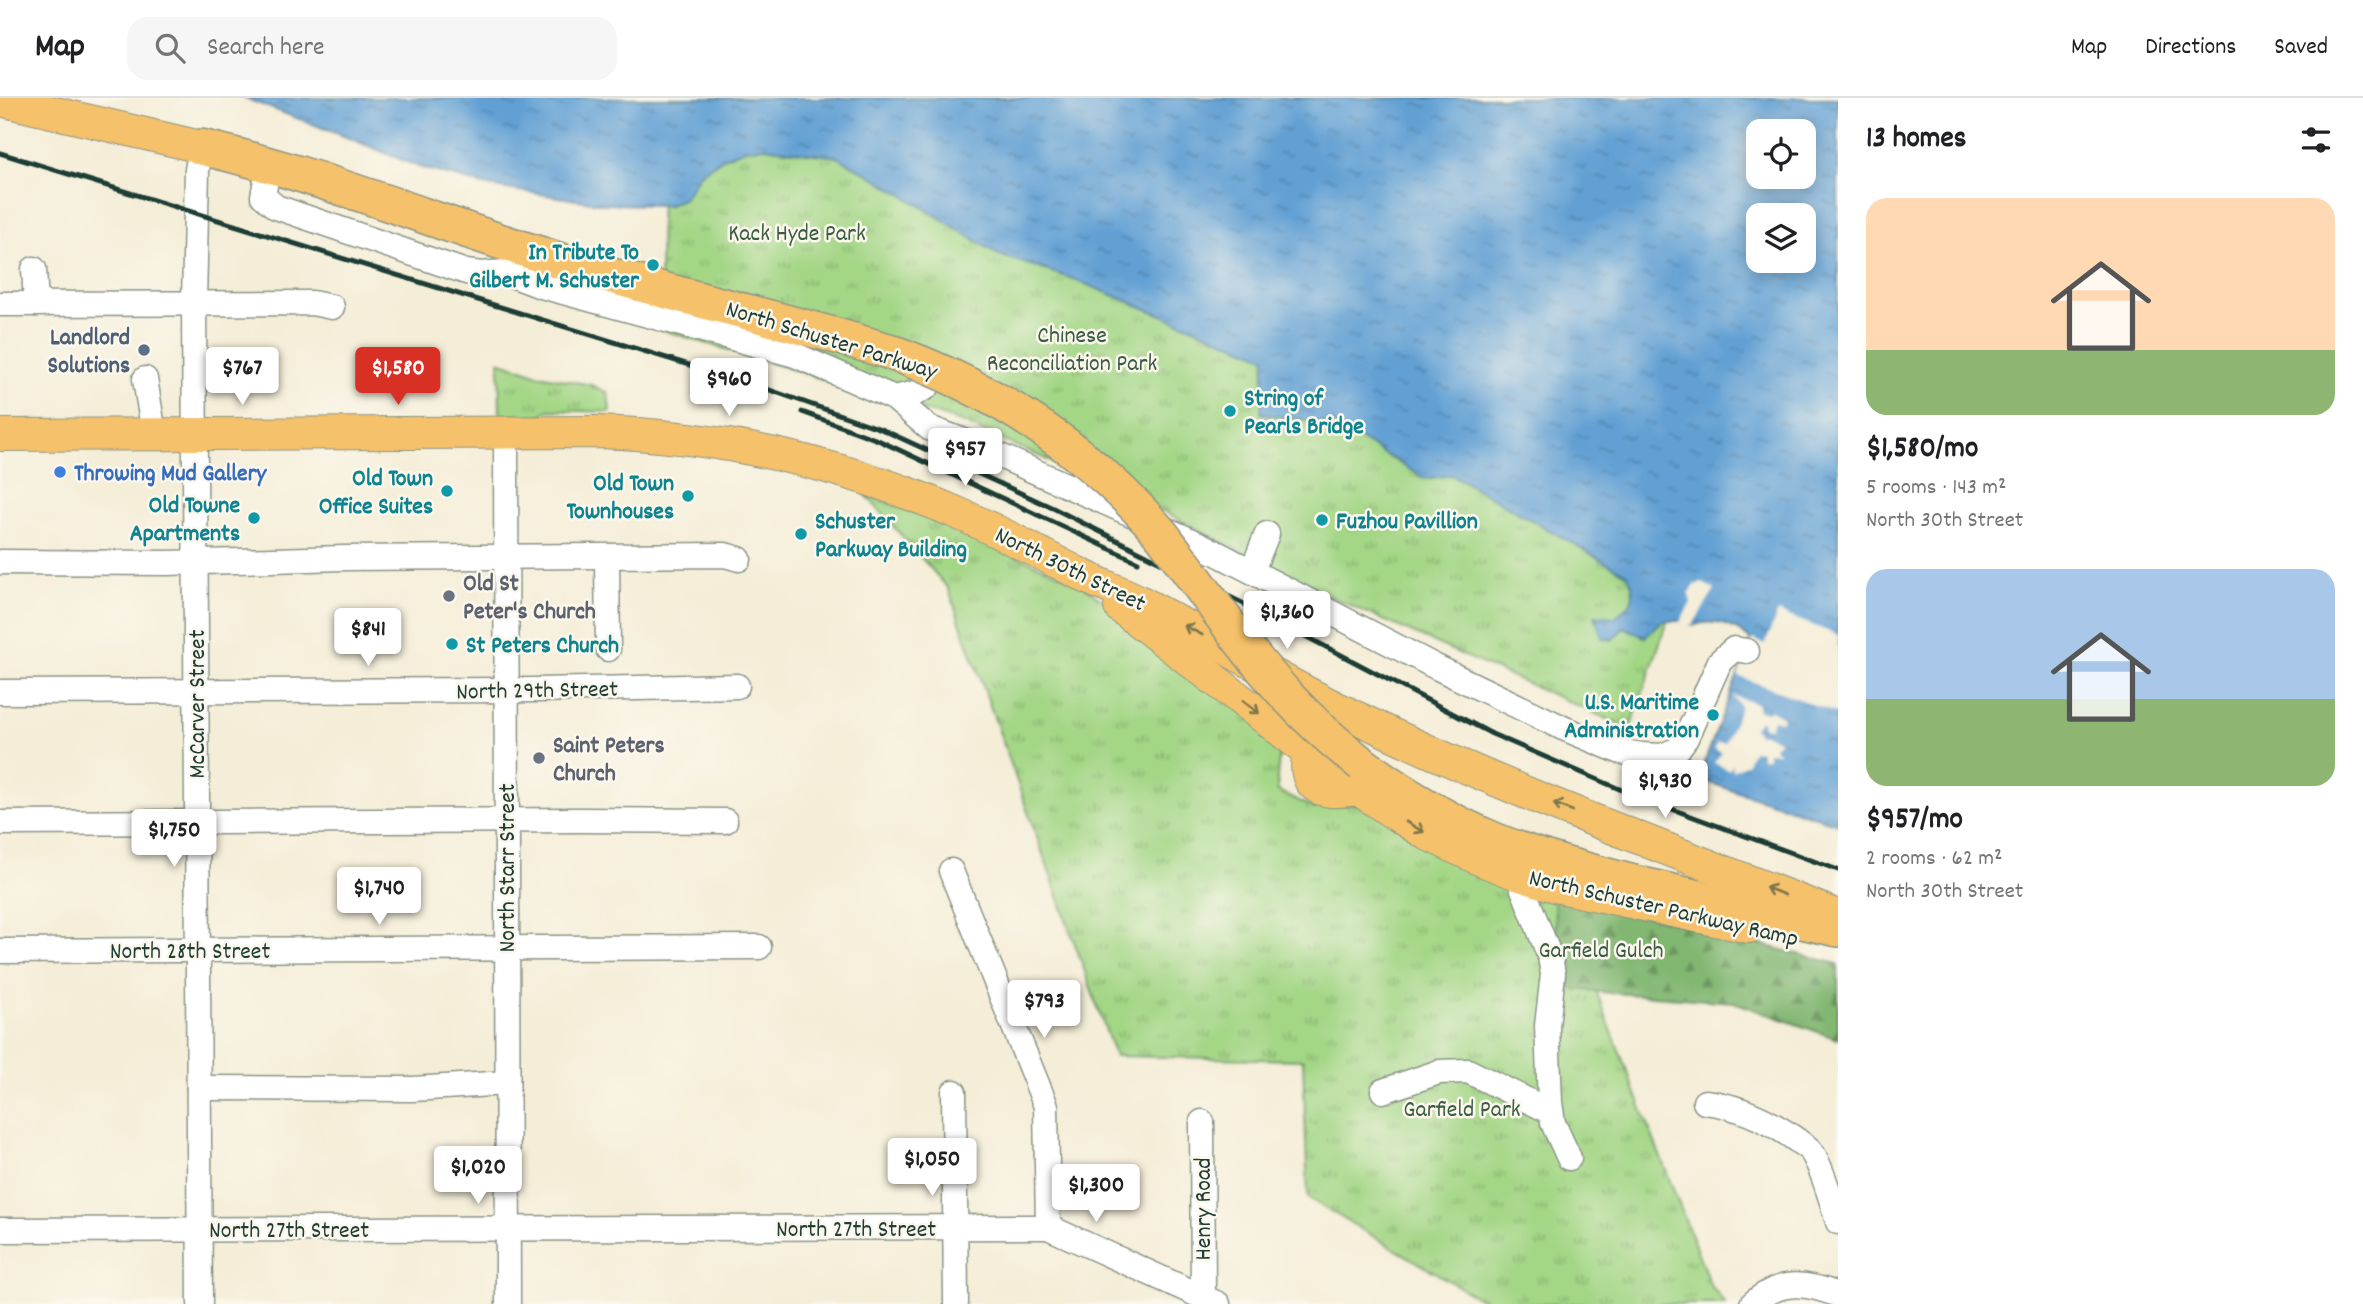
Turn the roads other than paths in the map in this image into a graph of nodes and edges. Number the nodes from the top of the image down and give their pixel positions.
1 (0, 100) edge
2 (201, 146) junction
3 (508, 259) junction
4 (34, 269) dead end
5 (194, 302) junction
6 (0, 304) edge
7 (36, 304) junction
8 (332, 307) dead end
9 (145, 379) dead end
10 (927, 387) dead end
11 (894, 398) junction
12 (506, 432) junction
13 (194, 433) junction
14 (154, 434) junction
15 (0, 435) edge
16 (1267, 534) dead end
17 (607, 557) junction
18 (505, 558) junction
19 (738, 559) dead end
20 (0, 562) edge
21 (195, 562) junction
22 (1252, 571) junction
23 (1081, 575) junction
24 (608, 649) dead end
25 (1747, 651) dead end
26 (737, 686) dead end
27 (505, 690) junction
28 (0, 692) edge
29 (196, 692) junction
30 (1309, 752) junction
31 (1473, 770) junction
32 (1360, 777) junction
33 (505, 820) junction
34 (725, 821) dead end
35 (197, 822) junction
36 (0, 823) edge
37 (951, 871) dead end
38 (1517, 874) junction
39 (1675, 893) junction
40 (1838, 916) edge
41 (1838, 929) edge
42 (1838, 946) edge
43 (759, 947) dead end
44 (506, 949) junction
45 (198, 950) junction
46 (0, 951) edge
47 (507, 1083) junction
48 (199, 1088) junction
49 (1383, 1091) dead end
50 (954, 1092) dead end
51 (1705, 1102) dead end
52 (1551, 1112) junction
53 (1202, 1122) dead end
54 (1569, 1158) dead end
55 (1838, 1222) edge
56 (1048, 1227) junction
57 (508, 1228) junction
58 (956, 1228) junction
59 (200, 1229) junction
60 (0, 1230) edge
61 (1838, 1295) edge
62 (1210, 1300) edge
63 (200, 1304) edge
64 (508, 1304) edge
65 (956, 1304) edge
66 (1752, 1304) edge

1 - 2 main road
2 - 3 highway, North Schuster Parkway
2 - 5 street, McCarver Street
3 - 11 street
3 - 32 highway, North Schuster Parkway, bridge
4 - 7 street
5 - 7 street
5 - 8 street
5 - 13 street, McCarver Street
6 - 7 street
9 - 14 street
10 - 11 street
11 - 22 street
12 - 13 main road, North 30th Street
12 - 18 street, North Starr Street
12 - 23 main road, North 30th Street
13 - 14 main road, North 30th Street
13 - 21 street, McCarver Street
14 - 15 main road, North 30th Street
16 - 22 street
17 - 18 street
17 - 19 street
17 - 24 street
18 - 21 street
18 - 27 street, North Starr Street
20 - 21 street
21 - 29 street, McCarver Street
22 - 25 street
23 -> 30 main road
31 -> 23 main road, North 30th Street
26 - 27 street, North 29th Street
27 - 29 street, North 29th Street
27 - 33 street, North Starr Street
28 - 29 street, North 29th Street
29 - 35 street, McCarver Street
30 - 31 main road
30 - 32 main road
40 -> 31 main road, North 30th Street
32 -> 38 main road, North Schuster Parkway Ramp
32 - 39 highway, North Schuster Parkway
33 - 34 street
33 - 35 street
33 - 44 street, North Starr Street
35 - 36 street
35 - 45 street, McCarver Street
37 - 56 street
38 - 42 main road, North Schuster Parkway Ramp
38 - 52 street
39 - 41 highway, North Schuster Parkway
39 - 42 highway, North Schuster Parkway
43 - 44 street, North 28th Street
44 - 45 street, North 28th Street
44 - 47 street, North Starr Street
45 - 46 street, North 28th Street
45 - 48 street, McCarver Street
47 - 48 street
47 - 57 street, North Starr Street
48 - 59 street, McCarver Street
49 - 52 street
50 - 58 street
51 - 55 street
52 - 54 street
53 - 62 street, Henry Road
56 - 58 street, North 27th Street
56 - 62 street
57 - 58 street, North 27th Street
57 - 59 street, North 27th Street
57 - 64 street, North Starr Street
58 - 65 street
59 - 60 street, North 27th Street
59 - 63 street, McCarver Street
61 - 66 street

